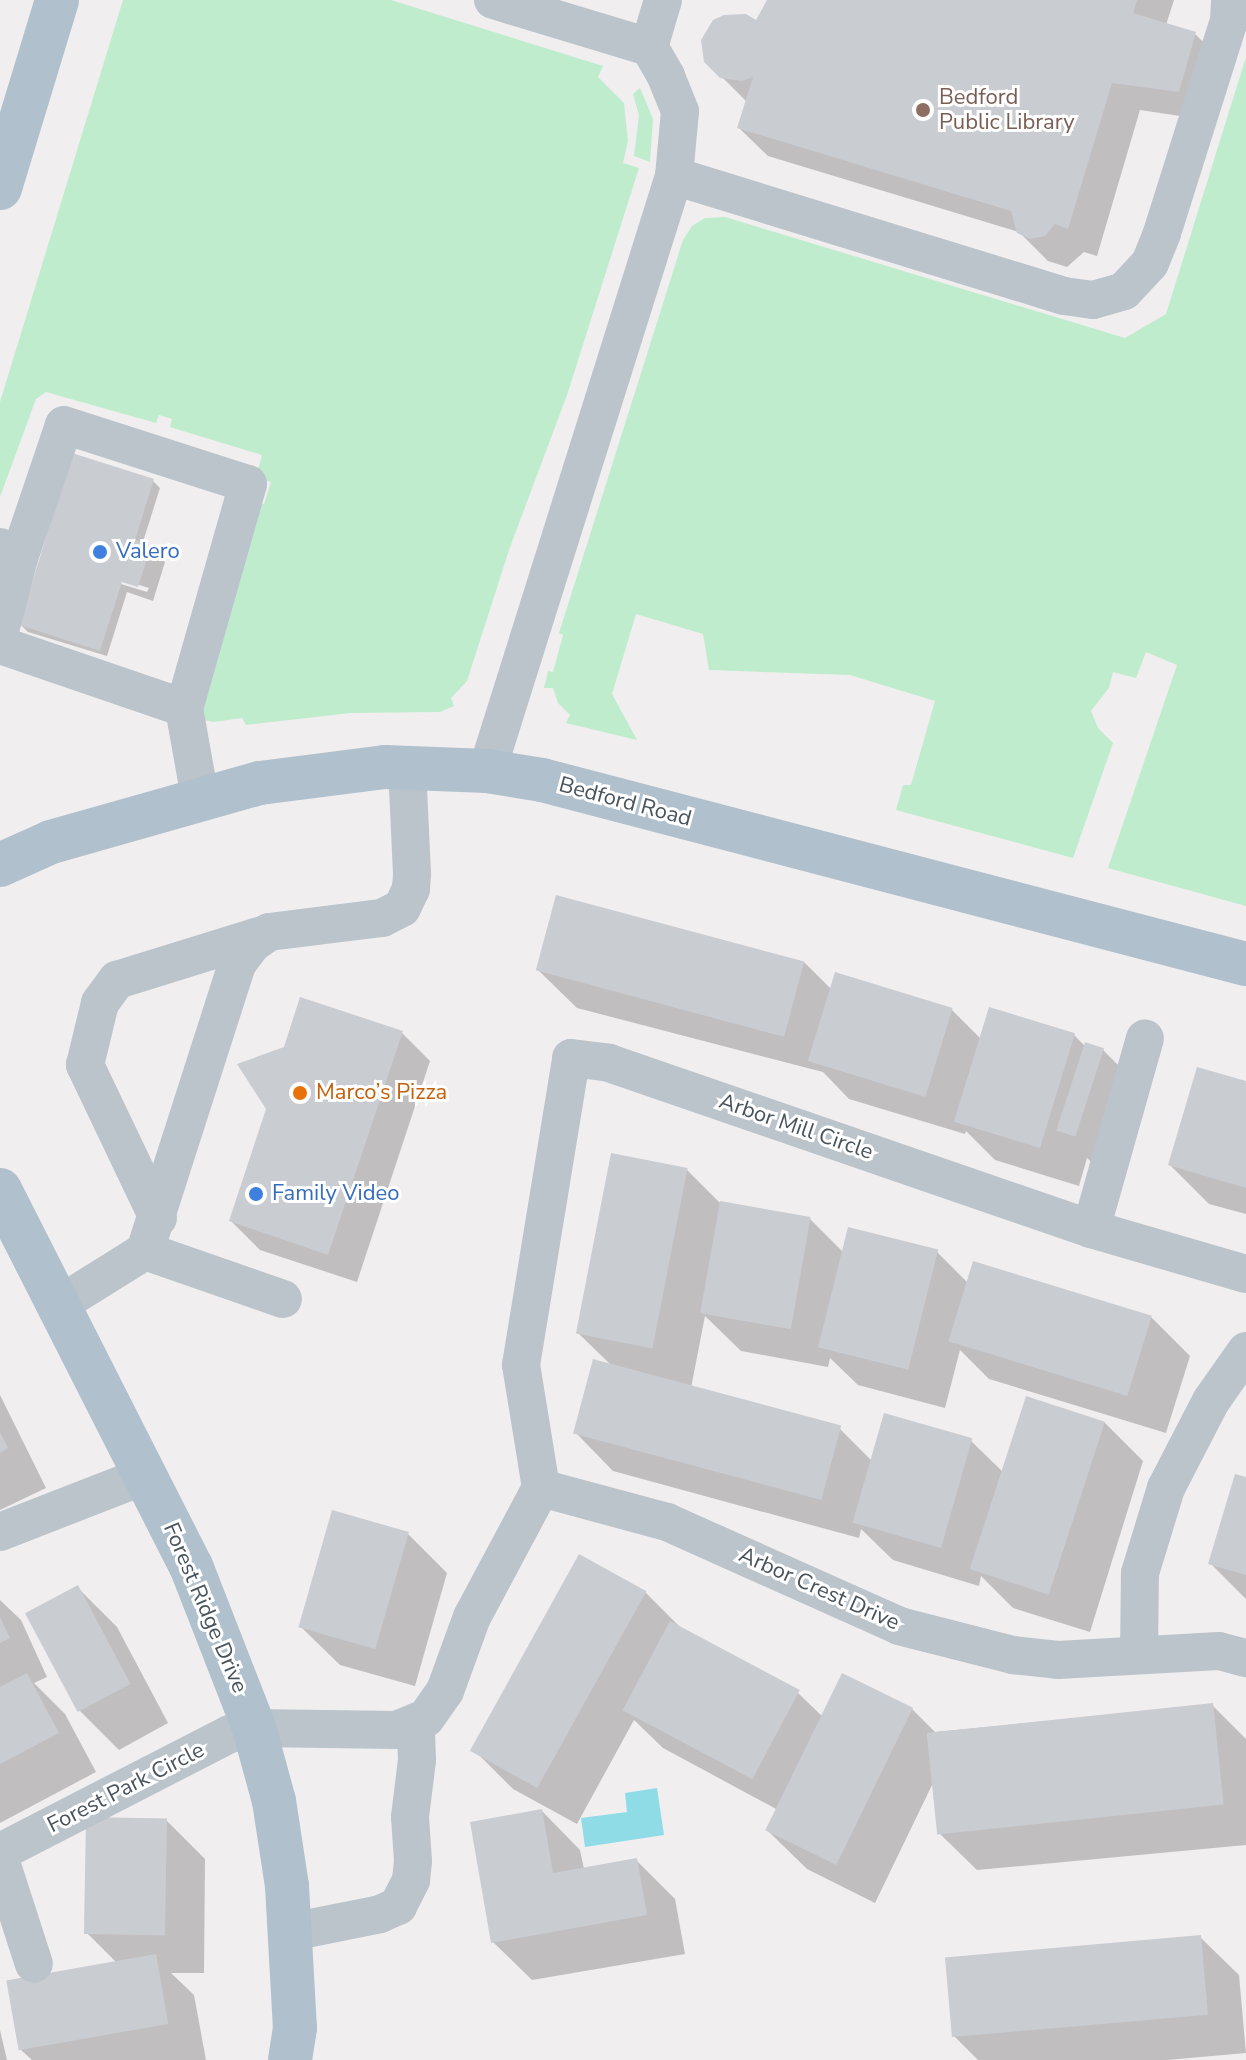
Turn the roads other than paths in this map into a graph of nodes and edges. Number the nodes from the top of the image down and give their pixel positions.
1 (57, 0) edge
2 (493, 0) edge
3 (663, 0) edge
4 (1230, 0) edge
5 (649, 47) junction
6 (674, 176) junction
7 (0, 188) edge
8 (9, 552) edge
9 (0, 631) edge
10 (0, 645) edge
11 (184, 708) junction
12 (407, 768) junction
13 (487, 771) junction
14 (200, 798) junction
15 (0, 865) edge
16 (266, 934) junction
17 (1246, 964) edge
18 (1145, 1038) dead end
19 (0, 1190) edge
20 (1091, 1229) junction
21 (152, 1235) junction
22 (1246, 1274) edge
23 (283, 1299) dead end
24 (57, 1306) junction
25 (1246, 1351) edge
26 (146, 1475) junction
27 (541, 1488) junction
28 (0, 1532) edge
29 (1139, 1653) junction
30 (1246, 1658) edge
31 (416, 1722) junction
32 (254, 1728) junction
33 (0, 1852) edge
34 (0, 1859) edge
35 (291, 1932) junction
36 (34, 1964) dead end
37 (290, 2060) edge

1 - 7 main road
2 - 5 lane
3 - 5 lane
4 - 6 lane
5 - 6 lane
6 - 13 lane
8 - 9 lane
8 - 11 lane
10 - 11 lane
11 - 14 lane
12 - 13 main road, Bedford Road
12 - 14 main road, Bedford Road
12 - 16 lane
13 - 17 main road, Bedford Road
14 - 15 main road, Bedford Road
16 - 21 lane
16 - 21 lane
18 - 20 lane
19 - 24 main road, Forest Ridge Drive
20 - 22 lane, Arbor Mill Circle
20 - 27 lane, Arbor Mill Circle
21 - 23 lane
21 - 24 lane
24 - 26 main road, Forest Ridge Drive
25 - 29 lane
26 - 28 lane
26 - 32 main road, Forest Ridge Drive
27 - 29 lane, Arbor Crest Drive
27 - 31 lane
29 - 30 lane, Arbor Crest Drive
31 - 32 lane
31 - 35 lane
32 - 33 lane, Forest Park Circle
32 - 35 main road, Forest Ridge Drive
34 - 36 lane
35 - 37 main road, Forest Ridge Drive

